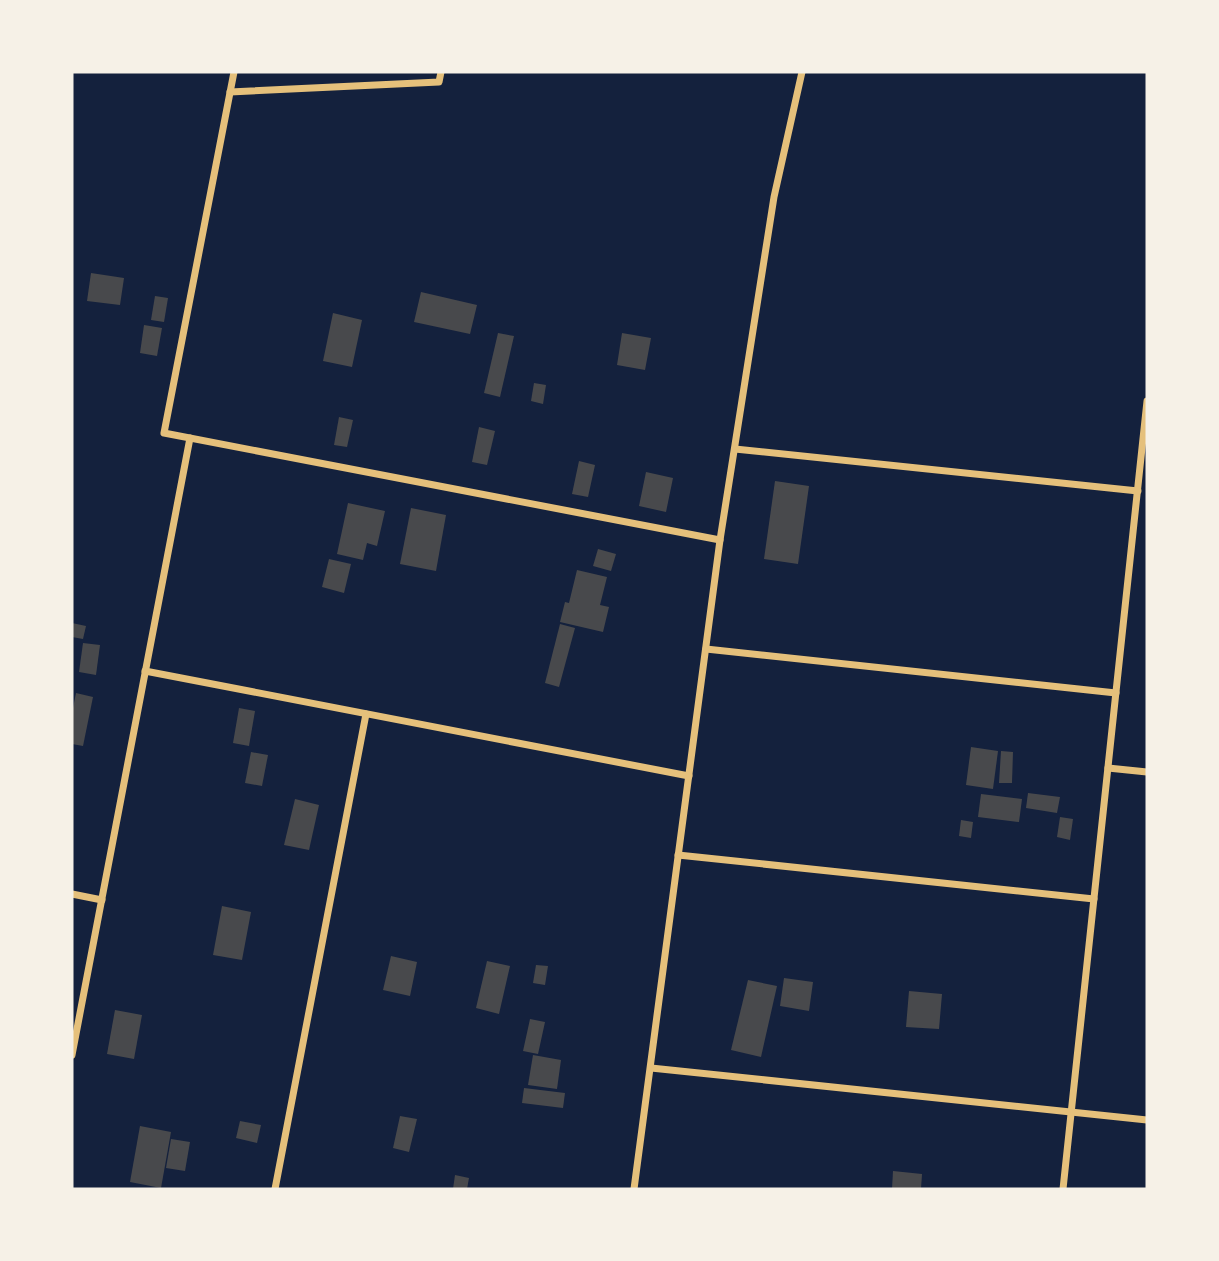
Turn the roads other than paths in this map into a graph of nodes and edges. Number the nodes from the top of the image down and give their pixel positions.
1 (234, 72) edge
2 (441, 72) edge
3 (802, 72) edge
4 (230, 92) junction
5 (1147, 401) edge
6 (190, 439) junction
7 (735, 449) junction
8 (1138, 491) junction
9 (720, 540) junction
10 (706, 649) junction
11 (145, 671) junction
12 (1116, 692) junction
13 (366, 714) junction
14 (1108, 768) junction
15 (1147, 772) edge
16 (689, 776) junction
17 (678, 855) junction
18 (72, 894) edge
19 (1094, 899) junction
20 (102, 900) junction
21 (72, 1055) edge
22 (650, 1068) junction
23 (1071, 1112) junction
24 (1147, 1120) edge
25 (275, 1189) edge
26 (634, 1189) edge
27 (1063, 1189) edge

1 - 4 street
2 - 4 street
3 - 7 street
4 - 6 street
5 - 8 street
6 - 9 street
6 - 11 street
7 - 8 street
7 - 9 street
8 - 12 street
9 - 10 street
10 - 12 street
10 - 16 street
11 - 13 street
11 - 20 street
12 - 14 street
13 - 16 street
13 - 25 street
14 - 15 street
14 - 19 street
16 - 17 street
17 - 19 street
17 - 22 street
18 - 20 street
19 - 23 street
20 - 21 street
22 - 23 street
22 - 26 street
23 - 24 street
23 - 27 street

